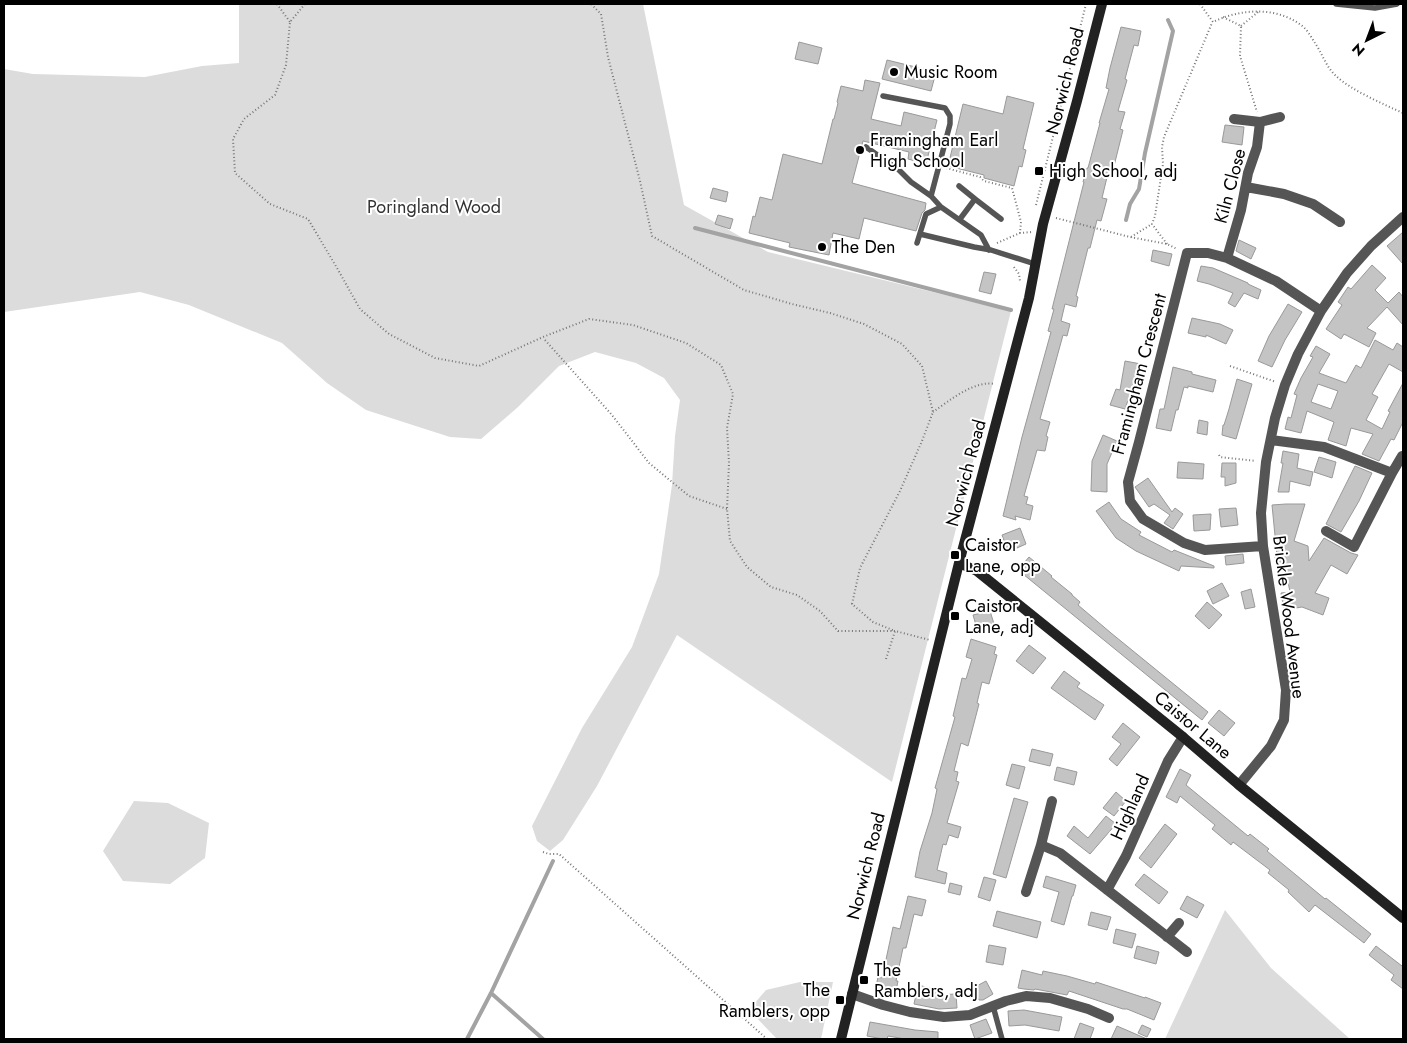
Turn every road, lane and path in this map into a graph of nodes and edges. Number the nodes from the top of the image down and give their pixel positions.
1 (277, 4) edge
2 (305, 4) edge
3 (591, 4) edge
4 (1086, 4) edge
5 (1102, 4) edge
6 (1200, 4) edge
7 (1336, 4) edge
8 (1397, 4) edge
9 (1259, 11) junction
10 (1223, 17) junction
11 (290, 22) junction
12 (1213, 22) junction
13 (1241, 26) junction
14 (883, 96) dead end
15 (1403, 113) edge
16 (1280, 117) dead end
17 (1234, 119) dead end
18 (1260, 122) junction
19 (866, 146) dead end
20 (939, 166) junction
21 (959, 186) dead end
22 (1246, 186) junction
23 (931, 196) junction
24 (975, 199) junction
25 (941, 207) junction
26 (1035, 213) dead end
27 (1046, 216) junction
28 (1403, 217) edge
29 (960, 219) junction
30 (1001, 219) dead end
31 (1340, 222) dead end
32 (1152, 224) junction
33 (1032, 227) dead end
34 (1020, 233) junction
35 (920, 234) junction
36 (1130, 237) junction
37 (917, 243) dead end
38 (996, 243) dead end
39 (1168, 244) junction
40 (989, 250) junction
41 (1187, 253) junction
42 (1227, 258) junction
43 (1035, 264) junction
44 (1321, 311) junction
45 (545, 340) dead end
46 (1230, 366) dead end
47 (1285, 386) junction
48 (1006, 387) junction
49 (933, 412) junction
50 (1271, 440) junction
51 (1219, 455) dead end
52 (1402, 456) dead end
53 (1266, 462) junction
54 (1392, 473) junction
55 (727, 509) junction
56 (1326, 530) dead end
57 (1263, 546) junction
58 (959, 564) junction
59 (895, 631) junction
60 (940, 642) junction
61 (886, 659) dead end
62 (1183, 737) junction
63 (1239, 785) junction
64 (1052, 801) dead end
65 (1041, 845) junction
66 (543, 852) dead end
67 (1106, 890) junction
68 (1026, 892) dead end
69 (1403, 918) edge
70 (1179, 923) dead end
71 (1167, 937) junction
72 (1187, 952) dead end
73 (852, 994) junction
74 (993, 1006) junction
75 (1110, 1018) dead end
76 (767, 1039) edge
77 (841, 1039) edge
78 (1002, 1039) edge

1 - 11 path
2 - 11 path
3 - 49 path
4 - 26 path
5 - 27 main road, Norwich Road
6 - 12 path
7 - 8 lane
9 - 10 path
9 - 13 path
9 - 15 path
10 - 12 path
10 - 13 path
11 - 55 path
12 - 32 path
13 - 18 path
14 - 20 lane
16 - 18 street
17 - 18 street
18 - 22 street, Kiln Close
19 - 23 lane
20 - 23 lane
20 - 34 path
21 - 24 lane
22 - 31 street
22 - 42 street, Kiln Close
23 - 25 lane
24 - 29 lane
24 - 30 lane
25 - 29 lane
25 - 35 lane
27 - 36 path
27 - 43 main road, Norwich Road
28 - 44 street, Brickle Wood Avenue
29 - 40 lane
32 - 36 path
32 - 39 path
33 - 34 path
34 - 38 path
35 - 37 lane
35 - 40 lane
36 - 39 path
39 - 41 path
40 - 43 lane
41 - 42 street
41 - 57 street, Framingham Crescent
42 - 44 street
43 - 48 main road, Norwich Road
44 - 47 street, Brickle Wood Avenue
45 - 55 path
46 - 47 path
47 - 50 street, Brickle Wood Avenue
48 - 49 path
48 - 58 main road, Norwich Road
49 - 59 path
50 - 53 street, Brickle Wood Avenue
50 - 54 street
51 - 53 path
52 - 54 street
53 - 57 street, Brickle Wood Avenue
54 - 56 street
55 - 59 path
57 - 63 street, Brickle Wood Avenue
58 - 60 main road, Norwich Road
58 - 62 main road, Caistor Lane
59 - 60 path
59 - 61 path
60 - 73 main road, Norwich Road
62 - 63 main road, Caistor Lane
62 - 67 street, Highland
63 - 69 main road, Caistor Lane
64 - 65 street
65 - 67 street
65 - 68 street
66 - 76 path
67 - 71 street
70 - 71 street
71 - 72 street
73 - 74 street
73 - 77 main road, Norwich Road
74 - 75 street
74 - 78 lane

